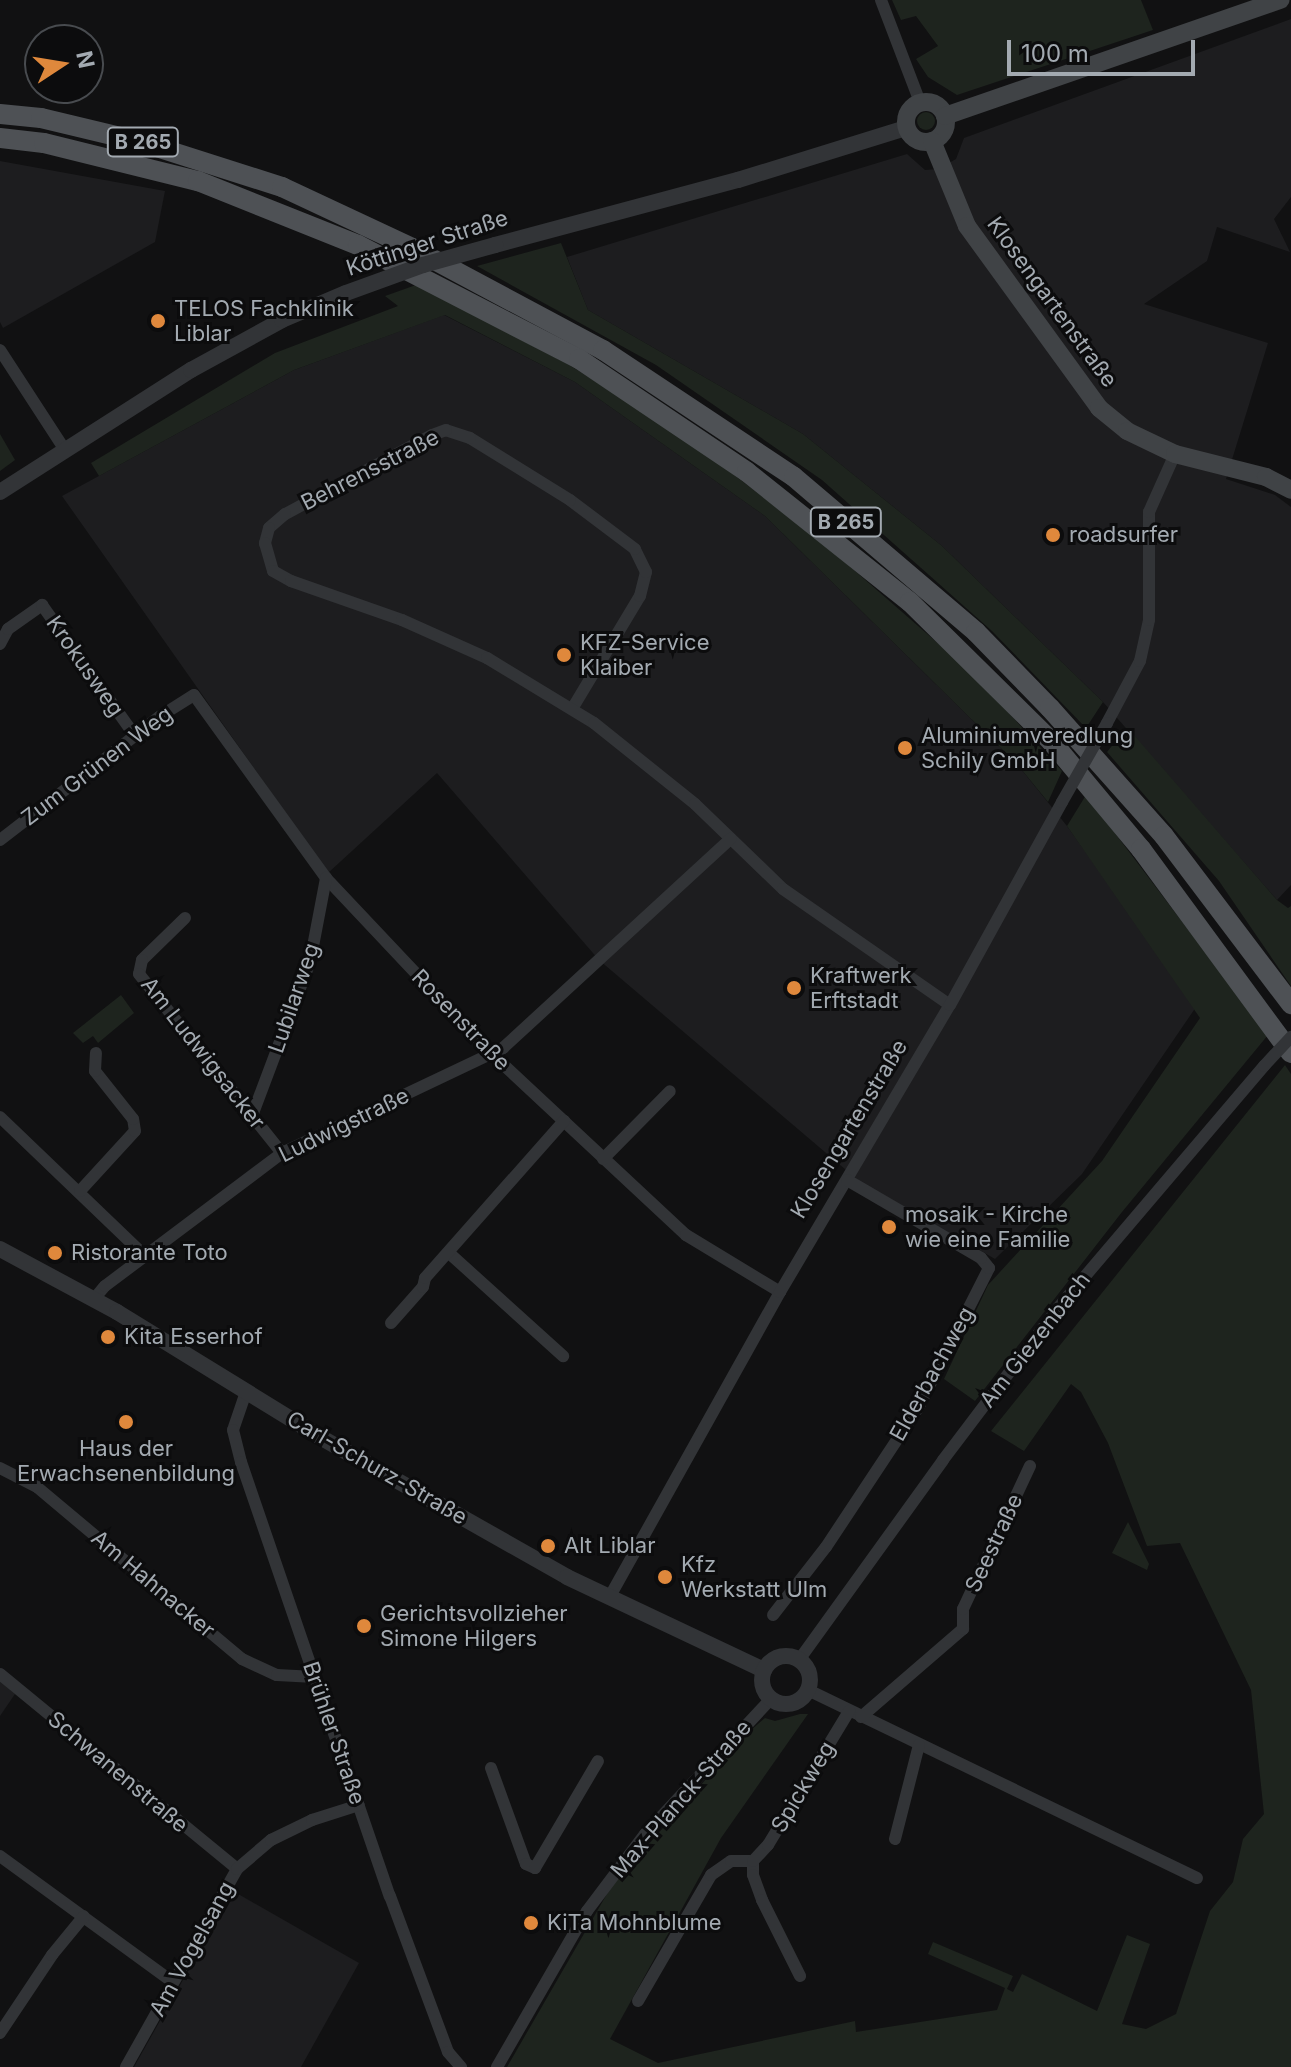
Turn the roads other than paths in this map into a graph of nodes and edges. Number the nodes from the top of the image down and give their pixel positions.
1 (881, 0) edge
2 (1280, 0) edge
3 (920, 102) junction
4 (0, 114) edge
5 (945, 116) junction
6 (906, 128) junction
7 (0, 138) edge
8 (932, 141) junction
9 (0, 350) edge
10 (65, 450) junction
11 (1175, 454) junction
12 (1291, 490) edge
13 (0, 492) edge
14 (0, 644) edge
15 (194, 695) joint
16 (572, 709) junction
17 (135, 736) junction
18 (730, 839) junction
19 (0, 840) edge
20 (326, 878) junction
21 (185, 918) dead end
22 (1218, 950) junction
23 (1291, 1004) edge
24 (950, 1005) junction
25 (1291, 1037) edge
26 (96, 1053) dead end
27 (1291, 1053) edge
28 (493, 1055) junction
29 (670, 1091) dead end
30 (252, 1116) junction
31 (0, 1117) edge
32 (564, 1121) junction
33 (282, 1153) junction
34 (603, 1159) junction
35 (847, 1180) junction
36 (80, 1191) junction
37 (0, 1249) edge
38 (449, 1253) junction
39 (145, 1256) junction
40 (780, 1292) junction
41 (94, 1299) junction
42 (391, 1323) dead end
43 (563, 1356) dead end
44 (246, 1392) junction
45 (1030, 1466) dead end
46 (0, 1468) edge
47 (609, 1598) junction
48 (773, 1615) dead end
49 (799, 1660) junction
50 (764, 1670) junction
51 (0, 1674) edge
52 (315, 1677) junction
53 (808, 1690) junction
54 (771, 1699) junction
55 (855, 1714) junction
56 (919, 1745) junction
57 (598, 1761) dead end
58 (491, 1768) dead end
59 (359, 1805) junction
60 (895, 1839) dead end
61 (0, 1856) edge
62 (753, 1861) junction
63 (237, 1869) junction
64 (1197, 1878) dead end
65 (84, 1916) junction
66 (800, 1976) dead end
67 (173, 1982) junction
68 (638, 2001) dead end
69 (2, 2024) edge
70 (126, 2067) edge
71 (461, 2067) edge
72 (497, 2067) edge

1 - 3 street
2 - 5 main road
3 - 5 main road
3 - 6 main road
4 - 23 main road, B 265
5 - 8 main road
6 - 8 main road
6 - 10 street, Köttinger Straße, bridge
7 - 22 main road, B 265
8 - 11 main road, Klosengartenstraße
9 - 10 street
10 - 13 street, Köttinger Straße
11 - 12 main road, Klosengartenstraße
11 - 24 street, Klosengartenstraße, bridge
14 - 17 street, Krokusweg
15 - 17 street, Zum Grünen Weg
15 - 20 street, Rosenstraße
16 - 16 street, Behrensstraße
16 - 18 street, Behrensstraße
17 - 19 street, Zum Grünen Weg
18 - 24 street, Behrensstraße
18 - 28 street, Ludwigstraße
20 - 28 street, Rosenstraße
20 - 30 street, Lubilarweg
21 - 30 street, Am Ludwigsacker
22 - 25 main road
22 - 27 main road, B 265
24 - 35 street, Klosengartenstraße
25 - 49 street, Am Giezenbach, bridge
26 - 36 street
28 - 32 street, Rosenstraße
28 - 33 street, Ludwigstraße
29 - 34 street
30 - 33 street, Am Ludwigsacker
31 - 36 street
32 - 34 street, Rosenstraße
32 - 38 street
33 - 39 street, Ludwigstraße
34 - 40 street, Rosenstraße
35 - 40 street, Klosengartenstraße
35 - 48 street, Elderbachweg
36 - 39 street
37 - 41 street, Carl-Schurz-Straße
38 - 42 street
38 - 43 street
39 - 41 street, Ludwigstraße
40 - 47 street, Klosengartenstraße
41 - 44 street, Carl-Schurz-Straße
44 - 47 street, Carl-Schurz-Straße
44 - 52 street, Brühler Straße
45 - 55 street, Seestraße
46 - 52 street, Am Hahnacker
47 - 50 street, Carl-Schurz-Straße
49 - 50 street
49 - 53 street
50 - 54 street
51 - 63 street, Schwanenstraße
52 - 59 street, Brühler Straße
53 - 54 street
53 - 55 street
54 - 72 street, Max-Planck-Straße
55 - 56 street
55 - 62 street, Spickweg
56 - 60 street
56 - 64 street
57 - 58 street
59 - 63 street, Am Vogelsang
59 - 71 street, Brühler Straße
61 - 65 street
62 - 66 street
62 - 68 street
63 - 67 street, Am Vogelsang
65 - 67 street
65 - 69 street
67 - 70 street, Am Vogelsang

